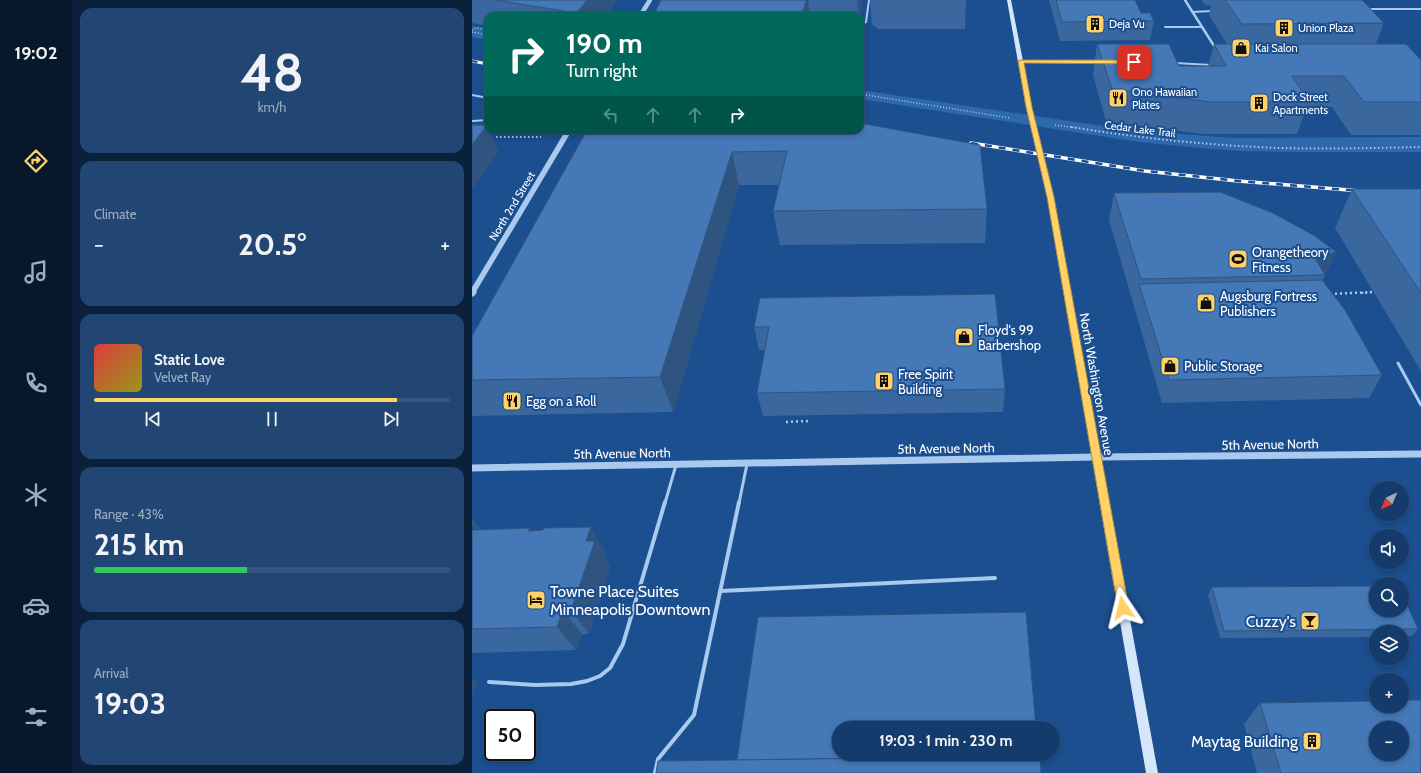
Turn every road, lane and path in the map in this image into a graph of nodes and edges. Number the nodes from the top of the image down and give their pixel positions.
1 (650, 0) edge
2 (869, 0) edge
3 (1009, 0) edge
4 (1185, 0) edge
5 (1362, 9) edge
6 (1421, 9) edge
7 (1215, 11) dead end
8 (642, 12) edge
9 (1192, 12) junction
10 (864, 23) edge
11 (1165, 27) dead end
12 (1202, 27) junction
13 (484, 29) edge
14 (472, 31) edge
15 (484, 34) edge
16 (1218, 53) edge
17 (1021, 61) junction
18 (1102, 62) edge
19 (1169, 63) edge
20 (1212, 66) edge
21 (472, 95) edge
22 (864, 95) edge
23 (484, 97) edge
24 (1015, 118) dead end
25 (484, 120) edge
26 (472, 121) edge
27 (1054, 124) dead end
28 (567, 134) edge
29 (495, 137) dead end
30 (565, 137) junction
31 (1421, 147) edge
32 (1374, 292) dead end
33 (472, 293) edge
34 (1322, 295) edge
35 (1398, 363) dead end
36 (1421, 405) edge
37 (809, 421) dead end
38 (786, 422) dead end
39 (1421, 454) edge
40 (1096, 457) junction
41 (747, 463) junction
42 (676, 464) junction
43 (472, 468) edge
44 (995, 578) dead end
45 (720, 591) junction
46 (489, 682) dead end
47 (655, 773) edge
48 (1152, 773) edge

1 - 8 street
2 - 10 lane
3 - 17 main road, North Washington Avenue
4 - 9 street
5 - 6 lane
7 - 9 lane
9 - 12 street
11 - 12 lane
12 - 16 street
13 - 14 path
14 - 15 path
17 - 18 lane
17 - 40 main road, North Washington Avenue, bridge
19 - 20 lane
21 - 23 lane
22 - 24 path
25 - 26 lane
27 - 31 path, Cedar Lake Trail
28 - 30 street, North 2nd Street
29 - 30 path
30 - 33 street, North 2nd Street
32 - 34 path
35 - 36 lane
37 - 38 path
39 - 40 street, 5th Avenue North
40 - 41 street, 5th Avenue North
40 - 48 main road, North Washington Avenue
41 - 42 street, 5th Avenue North
41 - 45 lane
42 - 43 street, 5th Avenue North
42 - 46 lane
44 - 45 lane
45 - 47 lane

